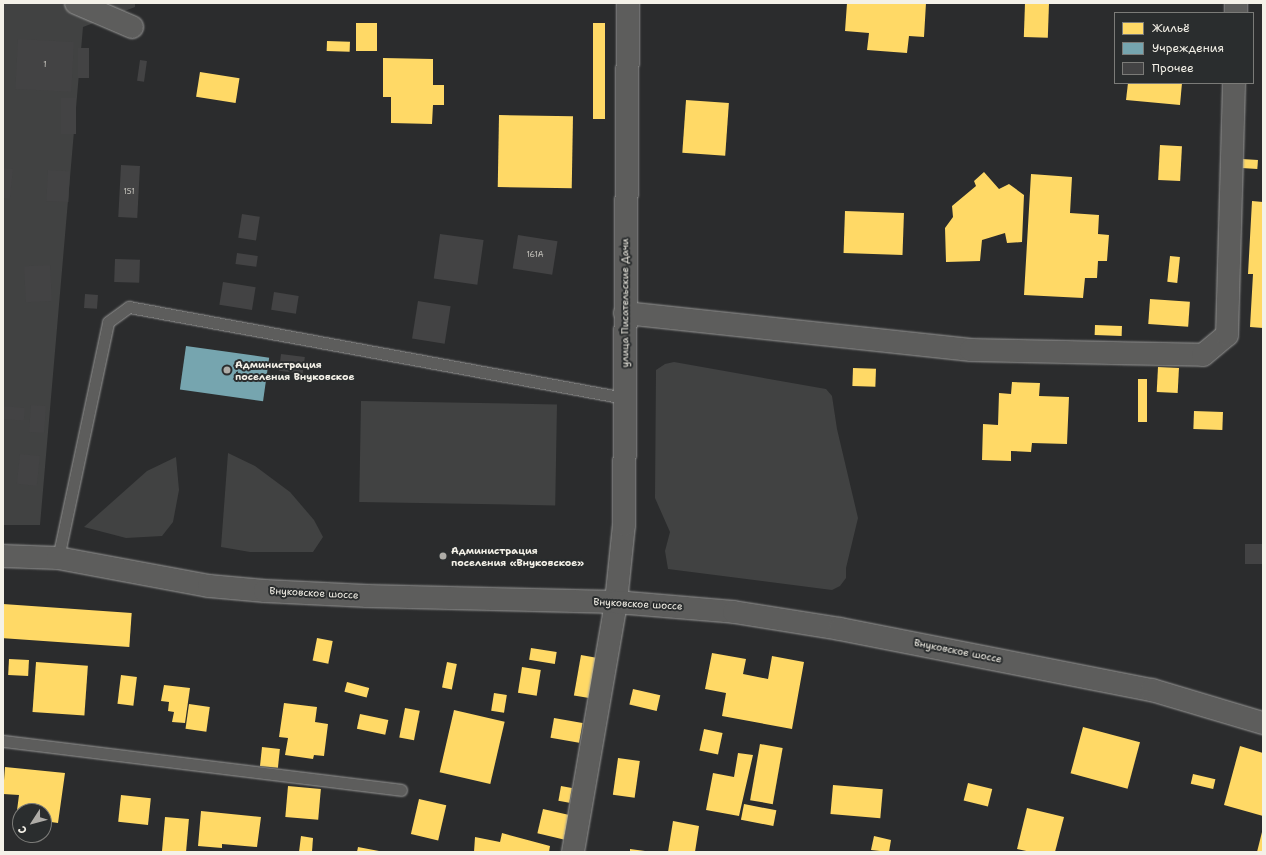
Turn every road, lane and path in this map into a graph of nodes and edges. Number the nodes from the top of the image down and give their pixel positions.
1 (76, 3) edge
2 (628, 3) edge
3 (132, 27) dead end
4 (1234, 84) edge
5 (625, 313) junction
6 (625, 398) junction
7 (3, 556) edge
8 (58, 558) junction
9 (616, 602) junction
10 (1263, 723) edge
11 (3, 741) edge
12 (401, 790) dead end
13 (573, 852) edge

1 - 3 street
2 - 5 street, улица Писательские Дачи
4 - 5 street
5 - 6 street, улица Писательские Дачи
6 - 8 lane
6 - 9 street, улица Писательские Дачи
7 - 8 street, Внуковское шоссе
8 - 9 street, Внуковское шоссе
9 - 10 street, Внуковское шоссе
9 - 13 street, улица Писательские Дачи
11 - 12 lane

